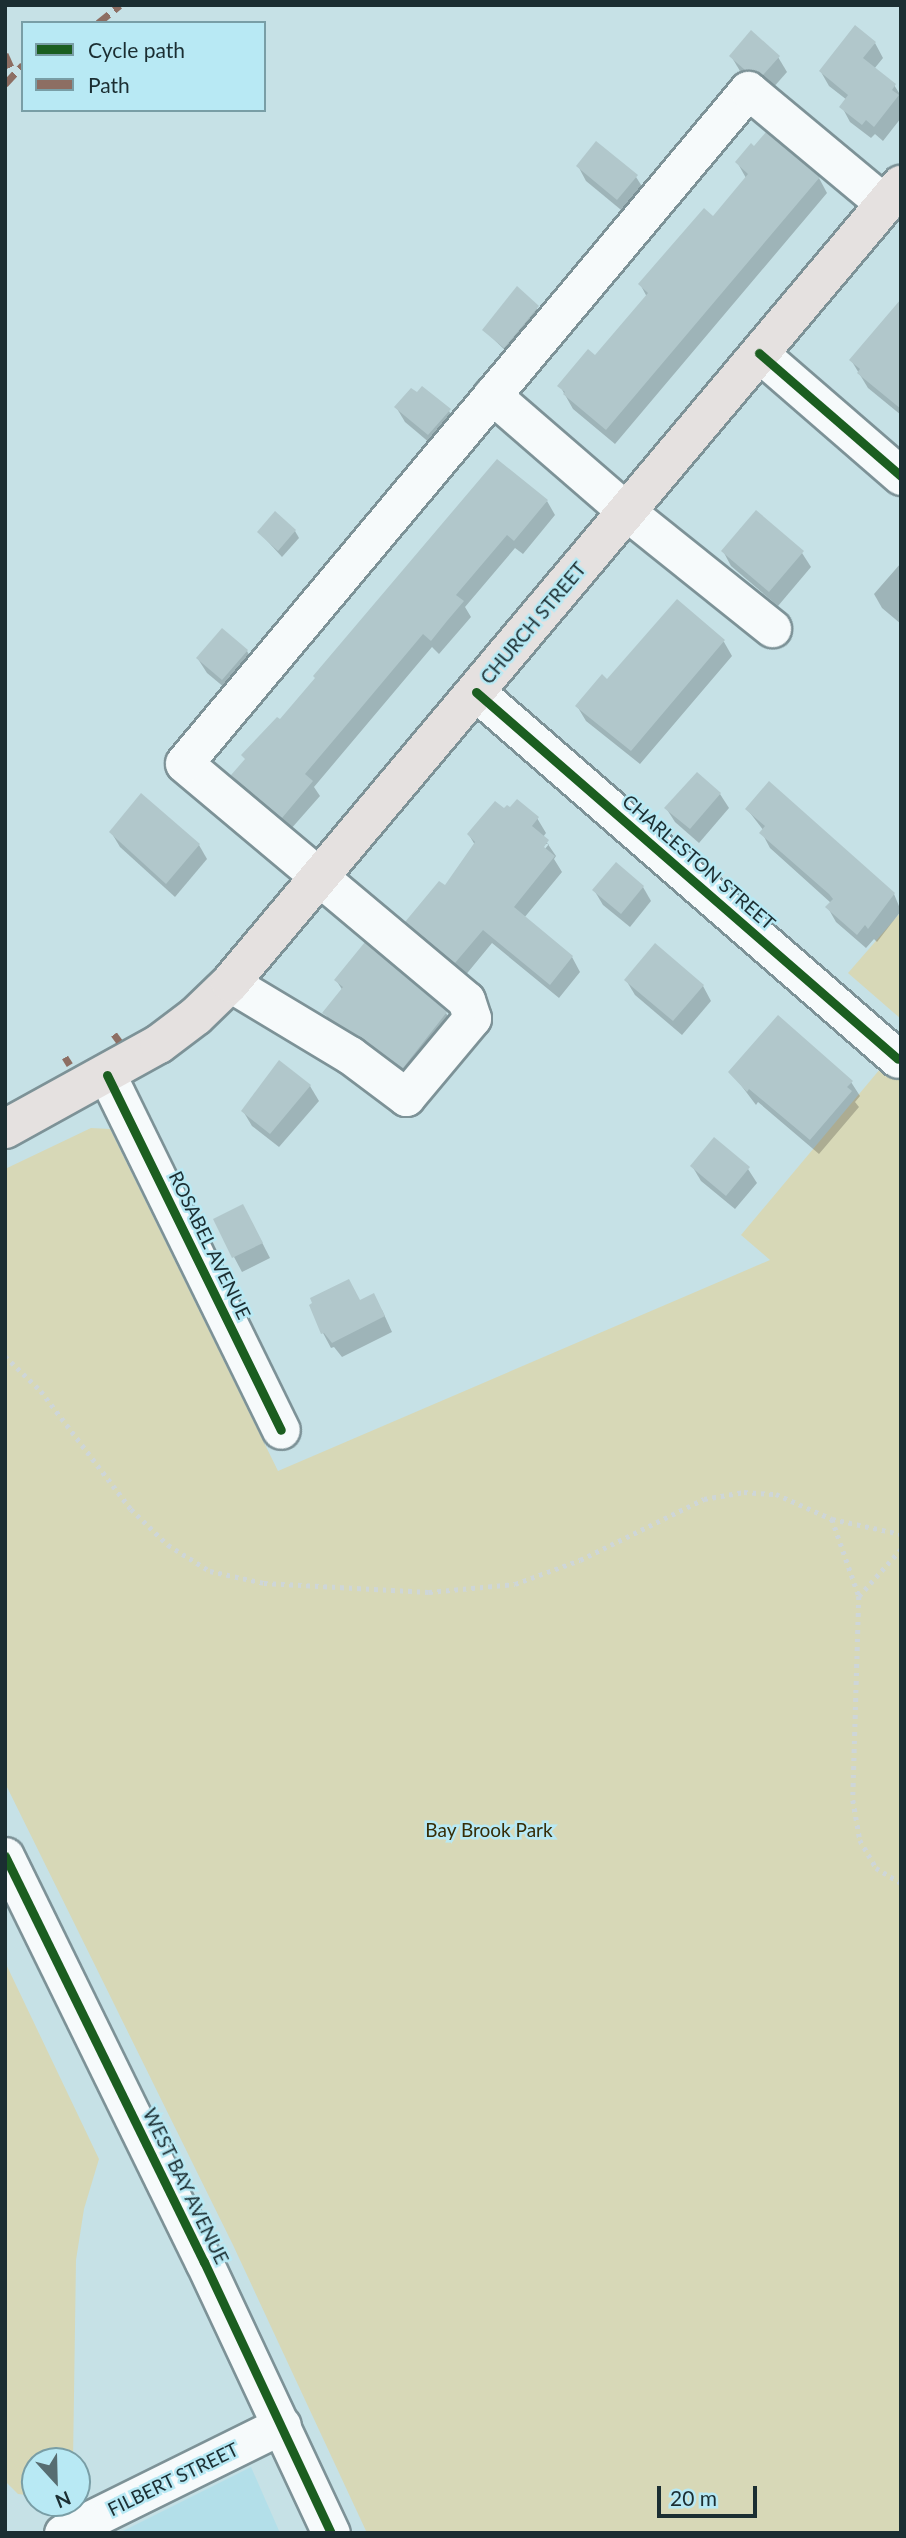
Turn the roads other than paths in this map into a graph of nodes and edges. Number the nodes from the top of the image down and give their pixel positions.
1 (893, 194) edge
2 (759, 353) junction
3 (492, 395) junction
4 (901, 476) edge
5 (627, 512) junction
6 (772, 628) dead end
7 (476, 692) junction
8 (320, 879) junction
9 (230, 983) junction
10 (898, 1059) dead end
11 (107, 1075) junction
12 (5, 1129) edge
13 (281, 1430) dead end
14 (5, 1856) edge
15 (282, 2425) junction
16 (63, 2533) edge
17 (331, 2533) edge

1 - 2 main road, CHURCH STREET
1 - 3 street
2 - 4 street
2 - 5 main road, CHURCH STREET
3 - 5 street
3 - 8 street
5 - 6 street
5 - 7 main road, CHURCH STREET
7 - 8 main road, CHURCH STREET
7 - 10 street, CHARLESTON STREET
8 - 9 main road, CHURCH STREET
8 - 9 street
9 - 11 main road, CHURCH STREET
11 - 12 main road, CHURCH STREET
11 - 13 street, ROSABEL AVENUE
14 - 15 street, WEST BAY AVENUE
15 - 16 street, FILBERT STREET
15 - 17 street, WEST BAY AVENUE

